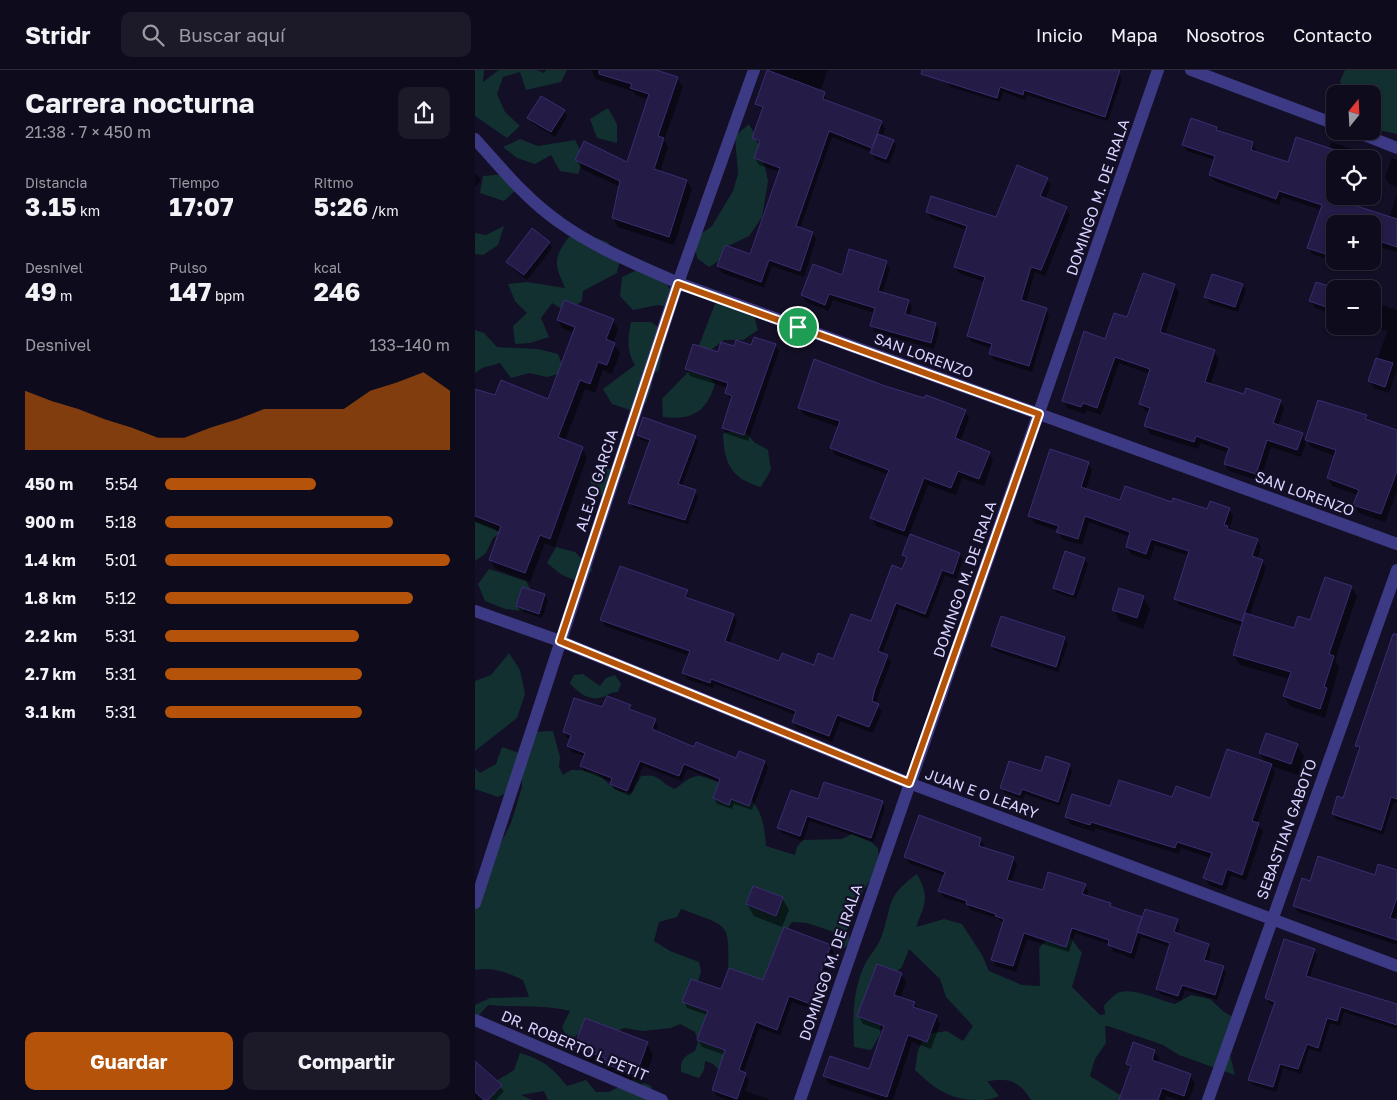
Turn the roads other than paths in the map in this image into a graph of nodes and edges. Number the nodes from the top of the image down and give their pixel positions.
1 (754, 70) edge
2 (1159, 70) edge
3 (1191, 70) edge
4 (1326, 121) edge
5 (475, 139) edge
6 (1377, 140) edge
7 (1397, 148) edge
8 (678, 284) junction
9 (1039, 414) junction
10 (1397, 544) edge
11 (1397, 570) edge
12 (475, 611) edge
13 (560, 641) junction
14 (909, 783) junction
15 (475, 903) edge
16 (1272, 918) junction
17 (1397, 966) edge
18 (475, 1020) edge
19 (662, 1100) edge
20 (800, 1100) edge
21 (1208, 1100) edge

1 - 8 street, ALEJO GARCIA
2 - 9 street, DOMINGO M. DE IRALA
3 - 4 street
5 - 8 street, SAN LORENZO
6 - 7 street
8 - 9 street, SAN LORENZO
8 - 13 street, ALEJO GARCIA
9 - 10 street, SAN LORENZO
9 - 14 street, DOMINGO M. DE IRALA
11 - 16 street, SEBASTIAN GABOTO
12 - 13 street, JUAN E O LEARY
13 - 14 street, JUAN E O LEARY
13 - 15 street, ALEJO GARCIA
14 - 16 street, JUAN E O LEARY
14 - 20 street, DOMINGO M. DE IRALA
16 - 17 street, JUAN E O LEARY
16 - 21 street, SEBASTIAN GABOTO
18 - 19 street, DR. ROBERTO L PETIT

